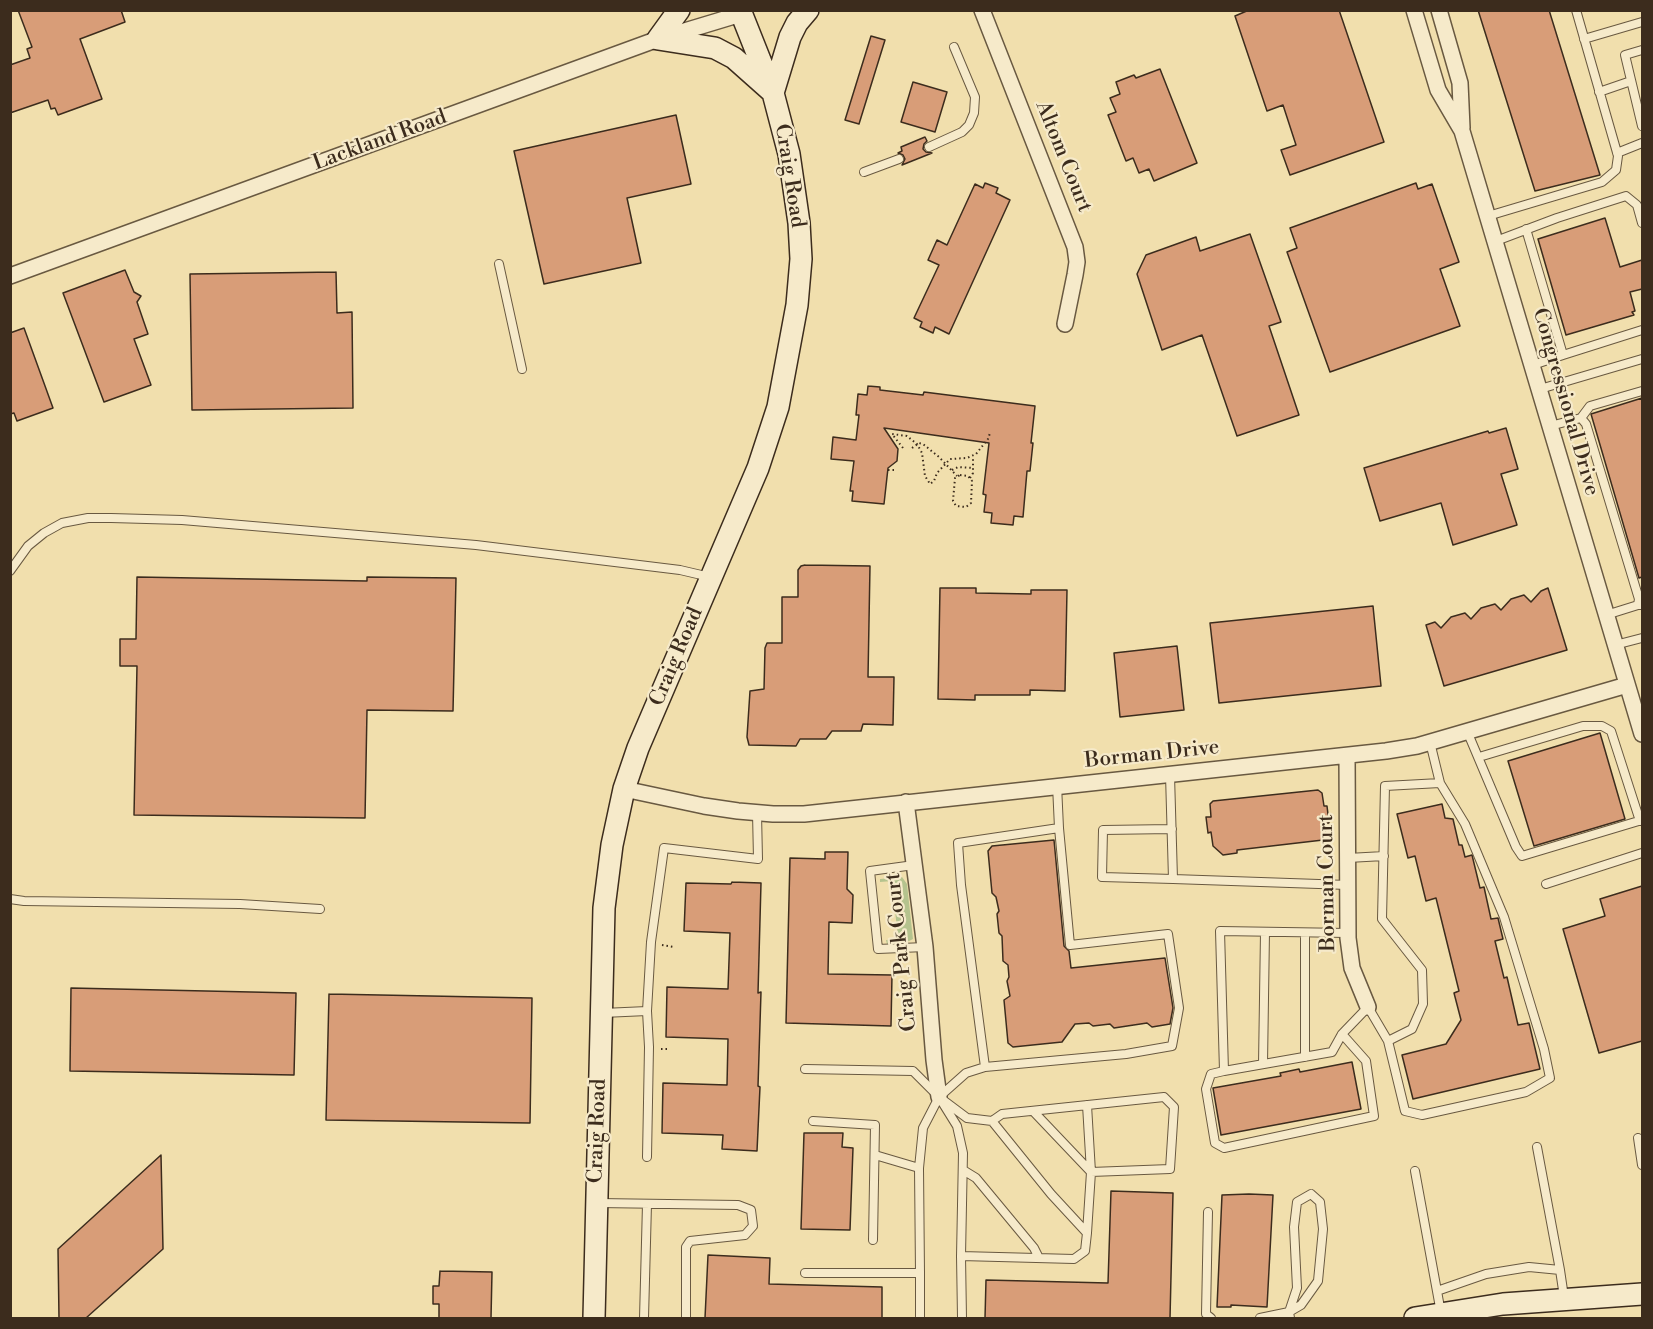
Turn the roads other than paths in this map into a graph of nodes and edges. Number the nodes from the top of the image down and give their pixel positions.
1 (679, 10) edge
2 (808, 10) edge
3 (982, 10) edge
4 (1414, 10) edge
5 (1439, 10) edge
6 (1576, 10) edge
7 (744, 12) edge
8 (1642, 22) edge
9 (658, 39) junction
10 (1584, 39) junction
11 (954, 47) dead end
12 (1642, 50) edge
13 (1631, 81) junction
14 (1599, 92) junction
15 (773, 93) junction
16 (1642, 126) edge
17 (1462, 131) junction
18 (1642, 143) edge
19 (929, 147) dead end
20 (1617, 153) junction
21 (899, 159) dead end
22 (864, 172) dead end
23 (1488, 216) junction
24 (1642, 224) edge
25 (1526, 229) junction
26 (1496, 241) junction
27 (499, 264) dead end
28 (10, 276) edge
29 (1065, 324) dead end
30 (1642, 330) edge
31 (1563, 355) junction
32 (1642, 359) edge
33 (1533, 365) junction
34 (522, 369) dead end
35 (1540, 390) junction
36 (1642, 391) edge
37 (1581, 418) junction
38 (1550, 426) junction
39 (10, 571) edge
40 (711, 578) junction
41 (1640, 605) edge
42 (1606, 615) junction
43 (1642, 638) edge
44 (1615, 645) junction
45 (1627, 685) junction
46 (1467, 731) junction
47 (1642, 734) edge
48 (1430, 742) junction
49 (1347, 756) junction
50 (1479, 756) junction
51 (1170, 775) junction
52 (1440, 783) junction
53 (1057, 785) junction
54 (624, 789) junction
55 (906, 802) junction
56 (756, 813) junction
57 (1641, 821) edge
58 (1059, 828) junction
59 (1172, 829) junction
60 (1642, 853) edge
61 (1384, 855) junction
62 (1348, 858) junction
63 (914, 866) junction
64 (1173, 879) junction
65 (1546, 884) dead end
66 (1348, 885) junction
67 (10, 899) edge
68 (320, 909) dead end
69 (1265, 932) junction
70 (1305, 933) junction
71 (1348, 933) junction
72 (925, 947) junction
73 (1368, 1007) junction
74 (647, 1011) junction
75 (601, 1013) junction
76 (1342, 1034) junction
77 (1388, 1041) junction
78 (1305, 1057) junction
79 (1263, 1064) junction
80 (985, 1067) junction
81 (805, 1069) dead end
82 (1224, 1071) junction
83 (939, 1097) junction
84 (1087, 1105) junction
85 (1033, 1111) junction
86 (813, 1121) dead end
87 (992, 1122) junction
88 (1638, 1138) dead end
89 (1537, 1147) dead end
90 (875, 1155) junction
91 (647, 1157) dead end
92 (1642, 1165) edge
93 (919, 1168) junction
94 (963, 1170) junction
95 (1415, 1171) dead end
96 (1092, 1172) junction
97 (596, 1203) junction
98 (647, 1204) junction
99 (1208, 1212) dead end
100 (1087, 1233) junction
101 (873, 1240) dead end
102 (961, 1256) junction
103 (1039, 1258) junction
104 (1560, 1270) junction
105 (805, 1273) dead end
106 (920, 1273) junction
107 (1437, 1291) junction
108 (1642, 1294) edge
109 (1564, 1300) junction
110 (1504, 1311) edge
111 (1441, 1314) junction
112 (1289, 1315) edge
113 (594, 1318) edge
114 (644, 1318) edge
115 (686, 1318) edge
116 (920, 1318) edge
117 (962, 1318) edge
118 (1211, 1318) edge
119 (1260, 1318) edge
120 (1415, 1318) edge

1 - 9 main road
2 - 15 main road
3 - 29 street, Altom Court
4 - 17 street, Congressional Drive
5 - 17 street, Congressional Drive
6 - 10 lane
7 - 9 street, Lackland Road
7 - 15 main road, Craig Road
8 - 10 lane
9 - 15 main road
9 - 28 street, Lackland Road
10 - 14 lane
11 - 19 lane
12 - 13 lane
13 - 14 lane
13 - 16 lane
14 - 20 lane
15 - 40 main road, Craig Road
17 - 23 street, Congressional Drive
18 - 20 lane
20 - 23 lane
21 - 22 lane
23 - 26 street, Congressional Drive
24 - 25 lane
25 - 26 lane
25 - 31 lane
26 - 33 street, Congressional Drive
27 - 34 lane
30 - 31 lane
31 - 33 lane
32 - 35 lane
33 - 35 street, Congressional Drive
35 - 38 street, Congressional Drive
36 - 37 lane
37 - 38 lane
37 - 41 lane
38 - 42 street, Congressional Drive
39 - 40 lane
40 - 54 main road, Craig Road
41 - 42 lane
42 - 44 street, Congressional Drive
43 - 44 lane
44 - 45 street, Congressional Drive
45 - 46 street, Borman Drive
45 - 47 street
46 - 48 street, Borman Drive
46 - 50 lane
48 - 49 street, Borman Drive
48 - 52 lane
49 - 51 street, Borman Drive
49 - 62 street, Borman Court
50 - 57 lane
50 - 57 lane
51 - 53 street, Borman Drive
51 - 59 lane
52 - 61 lane
52 - 77 lane
53 - 55 street, Borman Drive
53 - 58 lane
54 - 56 street, Borman Drive
54 - 75 main road, Craig Road
55 - 56 street, Borman Drive
55 - 63 street, Craig Park Court
56 - 74 lane
58 - 80 lane
58 - 80 lane
59 - 64 lane
59 - 64 lane
60 - 65 lane
61 - 62 lane
61 - 77 lane
62 - 66 street, Borman Court
63 - 72 street, Craig Park Court
63 - 72 lane
64 - 66 lane
66 - 71 street, Borman Court
67 - 68 lane
69 - 70 lane
69 - 79 lane
69 - 82 lane
70 - 71 lane
70 - 78 lane
71 - 73 street, Borman Court
72 - 83 street, Craig Park Court
73 - 76 lane
73 - 77 lane
74 - 75 lane
74 - 91 lane
75 - 97 main road, Craig Road
76 - 78 lane
76 - 82 lane
78 - 79 lane
79 - 82 lane
80 - 83 lane
81 - 83 lane
83 - 87 lane
83 - 93 lane
83 - 94 lane
84 - 85 lane
84 - 96 lane
84 - 96 lane
85 - 87 lane
85 - 96 lane
86 - 90 lane
87 - 100 lane
88 - 92 lane
89 - 104 lane
90 - 93 lane
90 - 101 lane
93 - 106 lane
94 - 102 lane
94 - 103 lane
95 - 107 lane
96 - 100 lane
97 - 98 lane
97 - 113 main road, Craig Road
98 - 114 lane
98 - 115 lane
99 - 118 lane
100 - 103 lane
102 - 103 lane
102 - 117 lane
104 - 107 lane
104 - 109 lane
105 - 106 lane
106 - 116 lane
107 - 111 lane
108 - 109 main road
109 - 110 main road
110 - 111 main road
111 - 120 main road
112 - 112 lane
112 - 119 lane

